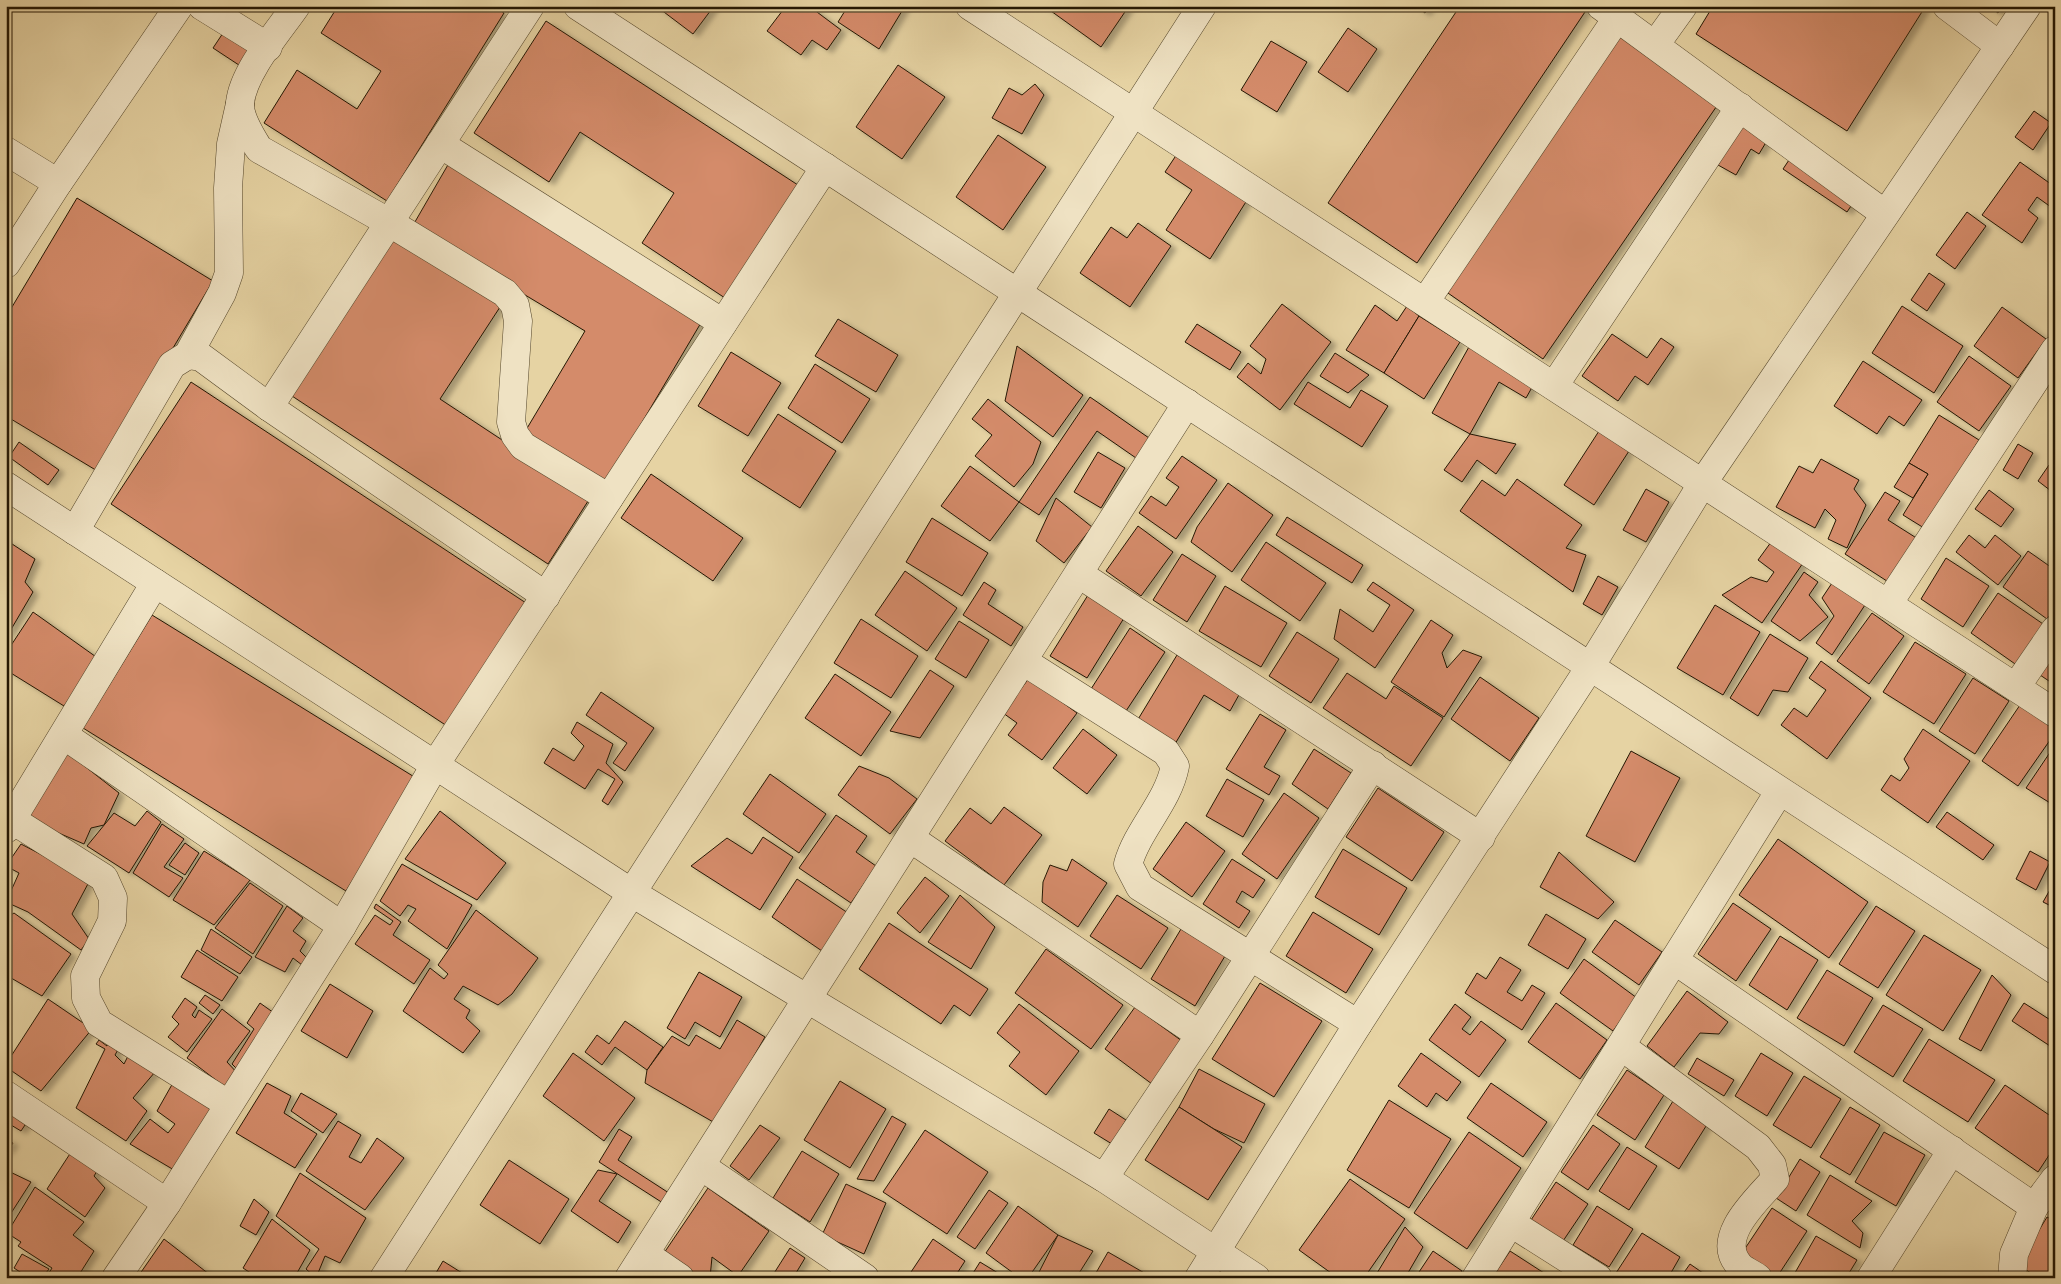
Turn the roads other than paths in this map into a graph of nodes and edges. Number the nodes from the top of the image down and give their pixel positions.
1 (179, 6) edge
2 (202, 6) edge
3 (296, 6) edge
4 (530, 6) edge
5 (578, 6) edge
6 (970, 6) edge
7 (1202, 6) edge
8 (1683, 6) edge
9 (1947, 6) edge
10 (2027, 6) edge
11 (1609, 12) edge
12 (1655, 45) junction
13 (2000, 46) junction
14 (268, 47) junction
15 (240, 104) junction
16 (1740, 107) junction
17 (1134, 112) junction
18 (440, 144) junction
19 (6, 152) edge
20 (825, 167) junction
21 (58, 183) junction
22 (1885, 214) junction
23 (390, 223) junction
24 (8, 259) edge
25 (1018, 293) junction
26 (1425, 302) junction
27 (723, 323) junction
28 (2055, 350) edge
29 (188, 355) junction
30 (1554, 386) junction
31 (1188, 404) junction
32 (269, 408) junction
33 (1702, 484) junction
34 (6, 486) edge
35 (609, 498) junction
36 (75, 531) junction
37 (1078, 574) junction
38 (155, 583) junction
39 (546, 596) junction
40 (1888, 604) junction
41 (2055, 630) edge
42 (1023, 661) junction
43 (1590, 667) junction
44 (2016, 687) junction
45 (2055, 713) edge
46 (65, 736) junction
47 (435, 765) junction
48 (1374, 765) junction
49 (1779, 792) junction
50 (8, 822) edge
51 (1481, 837) junction
52 (910, 838) junction
53 (632, 893) junction
54 (342, 926) junction
55 (1250, 956) junction
56 (1674, 960) junction
57 (2055, 970) edge
58 (806, 1000) junction
59 (1358, 1024) junction
60 (1200, 1035) junction
61 (1621, 1046) junction
62 (6, 1095) edge
63 (228, 1104) junction
64 (1952, 1150) junction
65 (701, 1166) junction
66 (1104, 1178) junction
67 (2055, 1179) edge
68 (167, 1203) junction
69 (2034, 1208) junction
70 (1510, 1223) junction
71 (1216, 1252) junction
72 (645, 1254) junction
73 (116, 1278) edge
74 (384, 1278) edge
75 (629, 1278) edge
76 (680, 1278) edge
77 (865, 1278) edge
78 (1199, 1278) edge
79 (1256, 1278) edge
80 (1476, 1278) edge
81 (1598, 1278) edge
82 (1758, 1278) edge
83 (1871, 1278) edge
84 (2012, 1278) edge

1 - 21 street
2 - 14 street
3 - 14 street
4 - 18 street
5 - 20 street
6 - 17 street
7 - 17 street
8 - 12 street
9 - 13 street
10 - 13 street
11 - 12 street
11 - 26 street
12 - 16 street
13 - 22 street
14 - 15 street
15 - 23 street
15 - 29 street
16 - 22 street
16 - 30 street
17 - 25 street
17 - 26 street
18 - 23 street
18 - 27 street
19 - 21 street
20 - 25 street
20 - 27 street
21 - 24 street
22 - 33 street
23 - 32 street
23 - 35 street
25 - 31 street
25 - 53 street
26 - 30 street
27 - 35 street
28 - 40 street
29 - 32 street
29 - 36 street
30 - 33 street
31 - 37 street
31 - 43 street
32 - 39 street
33 - 40 street
33 - 43 street
34 - 36 street
35 - 39 street
36 - 38 street
37 - 42 street
37 - 48 street
38 - 46 street
38 - 47 street
39 - 47 street
40 - 44 street
41 - 44 street
42 - 52 street
42 - 55 street
43 - 49 street
43 - 51 street
44 - 45 street
46 - 50 street
46 - 54 street
47 - 53 street
47 - 54 street
48 - 51 street
48 - 55 street
49 - 56 street
49 - 57 street
50 - 63 street
51 - 59 street
52 - 58 street
52 - 60 street
53 - 58 street
53 - 74 street
54 - 63 street
55 - 59 street
55 - 60 street
56 - 61 street
56 - 64 street
58 - 65 street
58 - 66 street
59 - 71 street
60 - 66 street
61 - 70 street
61 - 82 street
62 - 68 street
63 - 68 street
64 - 69 street
64 - 83 street
65 - 72 street
65 - 77 street
66 - 71 street
67 - 69 street
68 - 73 street
69 - 84 street
70 - 80 street
70 - 81 street
71 - 78 street
71 - 79 street
72 - 75 street
72 - 76 street

